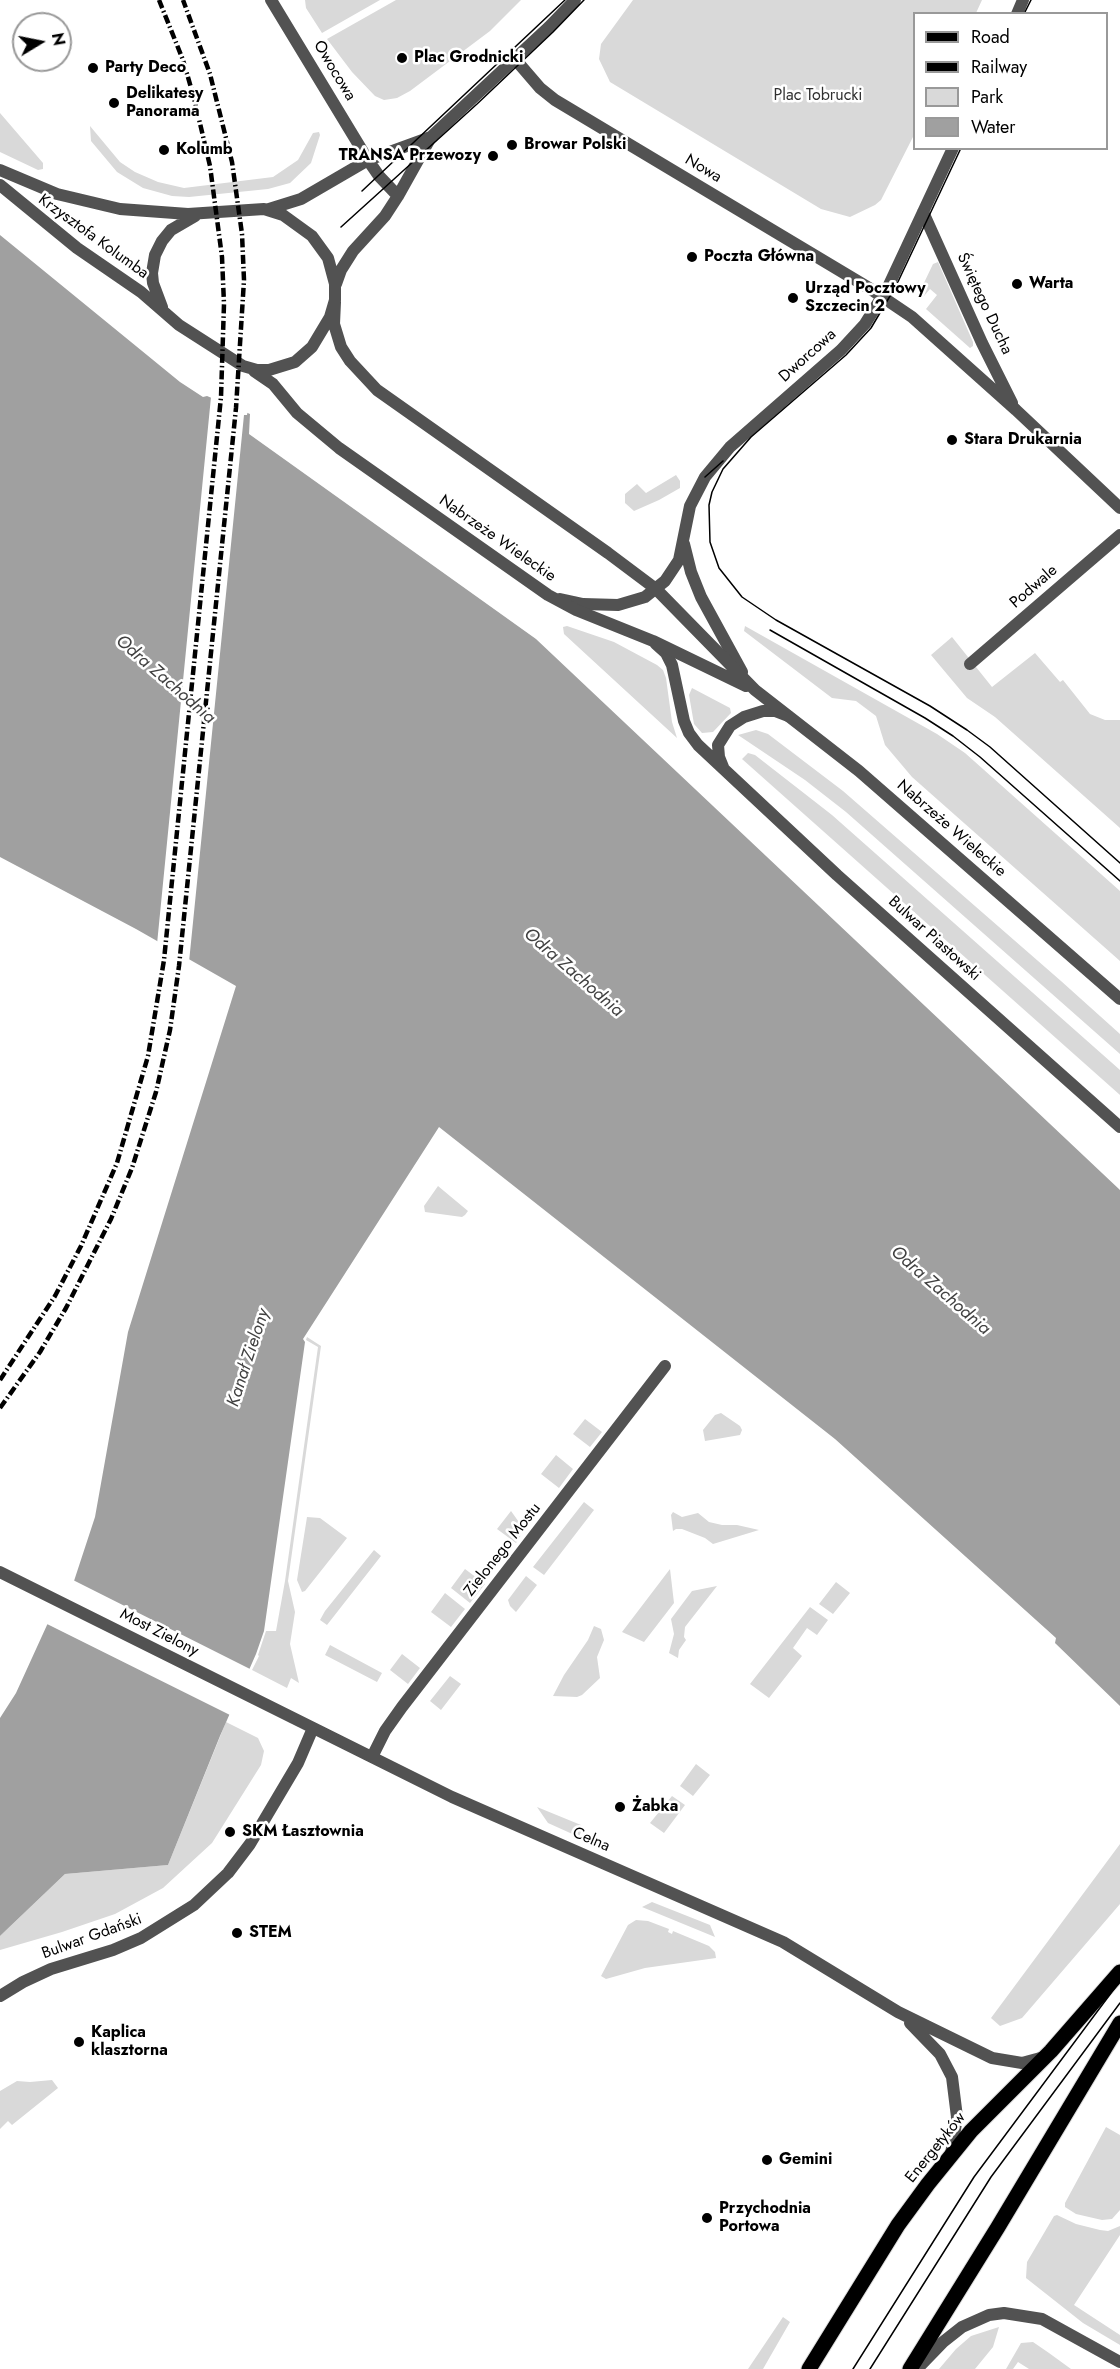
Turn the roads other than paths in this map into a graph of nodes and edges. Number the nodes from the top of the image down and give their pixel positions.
1 (271, 0) edge
2 (575, 0) edge
3 (515, 59) junction
4 (431, 136) junction
5 (952, 150) edge
6 (368, 160) junction
7 (0, 170) edge
8 (0, 185) edge
9 (398, 196) junction
10 (264, 209) junction
11 (924, 212) junction
12 (211, 213) junction
13 (335, 288) junction
14 (883, 297) junction
15 (335, 302) junction
16 (167, 314) junction
17 (249, 368) junction
18 (1016, 410) junction
19 (1120, 508) edge
20 (1120, 535) edge
21 (683, 539) junction
22 (656, 589) junction
23 (548, 595) junction
24 (653, 641) junction
25 (969, 664) dead end
26 (755, 690) junction
27 (792, 719) junction
28 (728, 773) junction
29 (1120, 999) edge
30 (1120, 1127) edge
31 (665, 1366) dead end
32 (0, 1572) edge
33 (266, 1705) joint
34 (313, 1728) junction
35 (372, 1757) junction
36 (1120, 1972) edge
37 (0, 1996) edge
38 (898, 2012) junction
39 (1120, 2022) edge
40 (1046, 2056) junction
41 (950, 2156) junction
42 (1120, 2362) edge
43 (809, 2369) edge
44 (910, 2369) edge
45 (917, 2369) edge

1 - 6 street, Owocowa
2 - 3 street
3 - 4 street
3 - 14 street, Nowa
4 - 6 street
4 - 9 street
5 - 11 street, Dworcowa
6 - 9 street
6 - 10 street
7 - 12 street, Krzysztofa Kolumba
8 - 16 street, Krzysztofa Kolumba
9 - 13 street
10 - 12 street, Krzysztofa Kolumba
10 - 13 street, Krzysztofa Kolumba
11 - 14 street, Dworcowa
11 - 18 street, Świętego Ducha
12 - 16 street, Krzysztofa Kolumba
13 - 15 street, Krzysztofa Kolumba
14 - 18 street, Świętego Ducha
14 - 21 street, Dworcowa
15 - 17 street, Krzysztofa Kolumba
15 - 22 street, Nabrzeże Wieleckie
16 - 17 street, Krzysztofa Kolumba
17 - 23 street, Nabrzeże Wieleckie
18 - 19 street, Świętego Ducha
20 - 25 street, Podwale
21 - 22 street, Dworcowa
21 - 26 street, Dworcowa
22 - 23 street, Dworcowa
22 - 26 street, Nabrzeże Wieleckie
23 - 24 street, Nabrzeże Wieleckie
24 - 26 street, Nabrzeże Wieleckie
24 - 28 street, Bulwar Piastowski
26 - 27 street, Nabrzeże Wieleckie
27 - 28 street, Bulwar Piastowski
27 - 29 street, Nabrzeże Wieleckie
28 - 30 street, Bulwar Piastowski
31 - 35 street, Zielonego Mostu
32 - 33 street, Most Zielony
33 - 34 street, Celna
34 - 35 street, Celna
34 - 37 street, Bulwar Gdański
35 - 38 street, Celna
36 - 40 main road, Energetyków
38 - 40 street, Celna
38 - 41 street, Celna
39 - 44 main road
40 - 41 main road, Energetyków
41 - 43 main road, Energetyków
42 - 45 street

